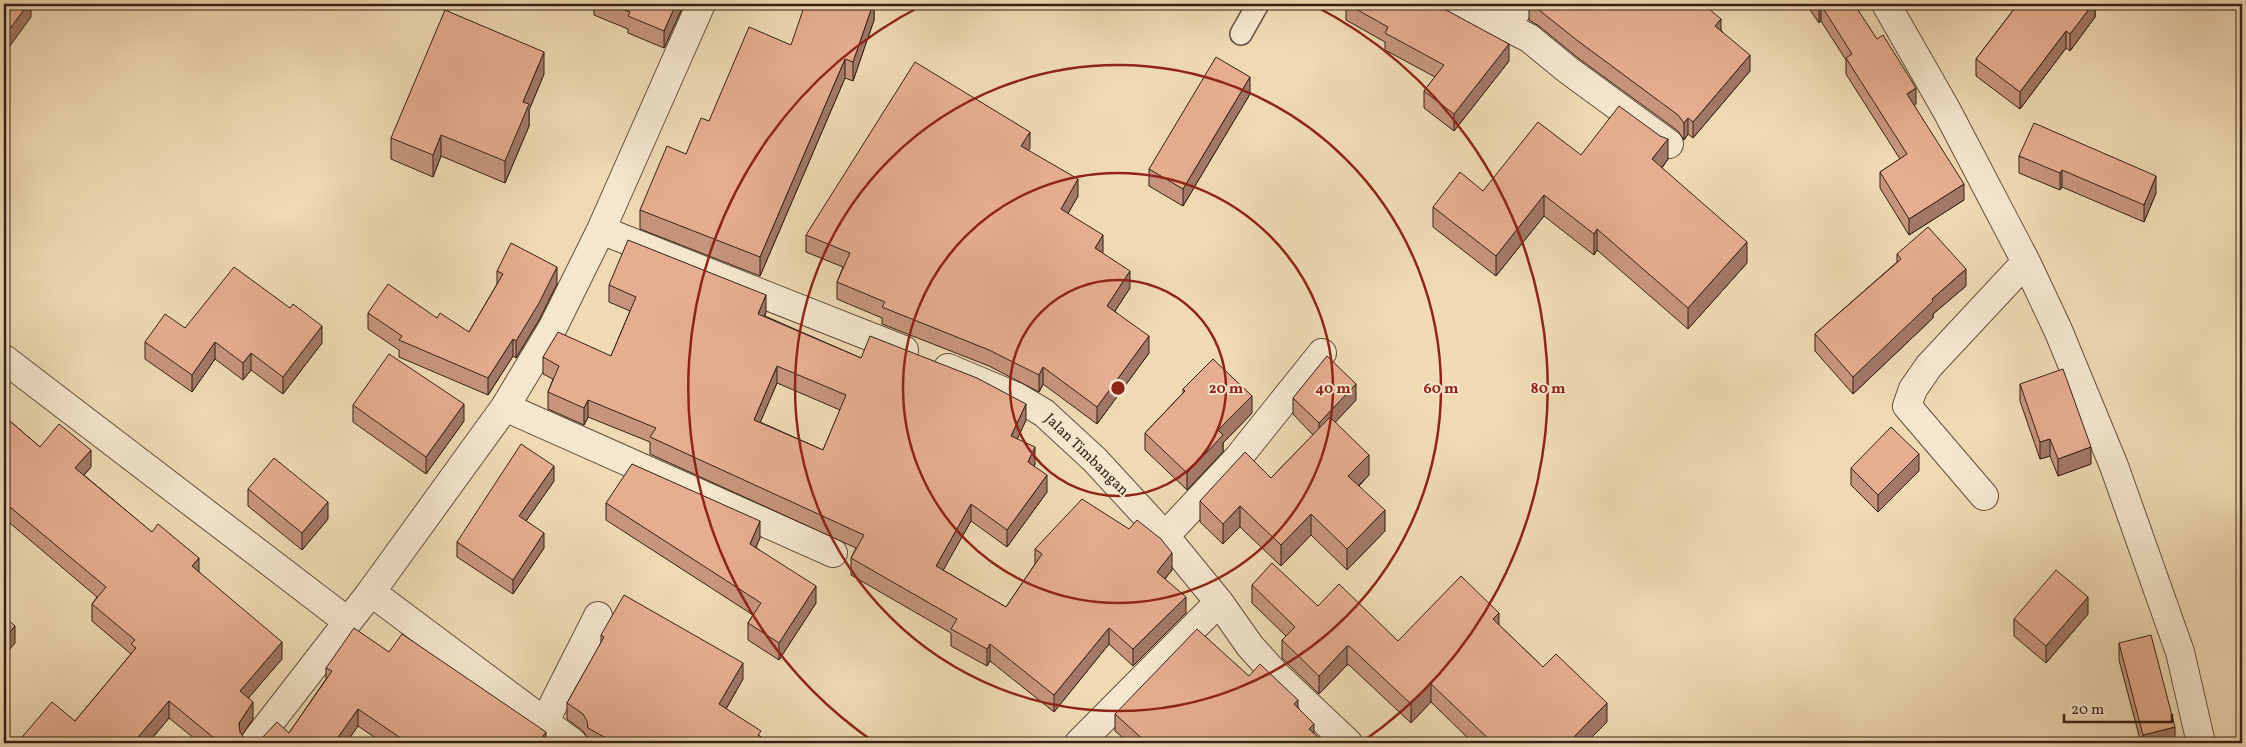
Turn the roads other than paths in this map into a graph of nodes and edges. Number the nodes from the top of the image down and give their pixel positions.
1 (701, 4) edge
2 (1258, 4) edge
3 (1461, 4) edge
4 (1521, 4) edge
5 (1886, 4) edge
6 (1506, 27) junction
7 (1241, 34) dead end
8 (1669, 144) dead end
9 (601, 230) junction
10 (2026, 262) junction
11 (1322, 353) dead end
12 (4, 359) edge
13 (505, 407) junction
14 (1984, 496) dead end
15 (1165, 536) junction
16 (833, 553) dead end
17 (371, 592) junction
18 (1219, 602) junction
19 (598, 616) dead end
20 (348, 622) junction
21 (545, 721) junction
22 (254, 743) edge
23 (573, 743) edge
24 (1079, 743) edge
25 (1348, 743) edge
26 (2201, 743) edge

1 - 9 street
2 - 7 lane
3 - 6 street
4 - 6 street
5 - 10 street
6 - 8 street
9 - 13 street
9 - 15 street, Jalan Timbangan
10 - 14 street
10 - 26 street
11 - 15 street
12 - 20 street
13 - 16 street
13 - 17 street
15 - 18 street, Jalan Timbangan
17 - 20 street
17 - 21 street
18 - 24 street
18 - 25 street, Jalan Timbangan
19 - 21 street
20 - 22 street
21 - 23 street

